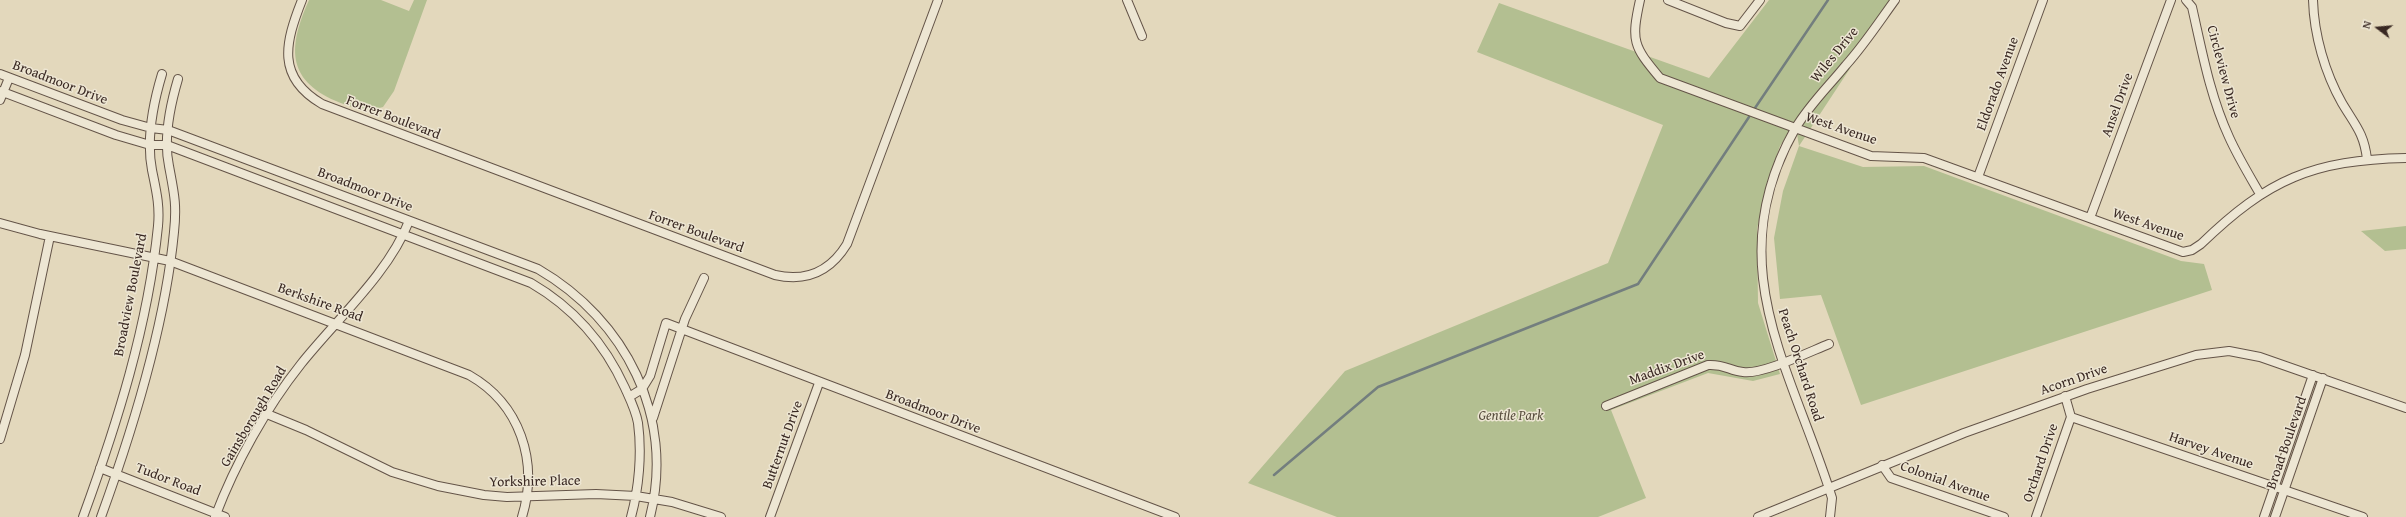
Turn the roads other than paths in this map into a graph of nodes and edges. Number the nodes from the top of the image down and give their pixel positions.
1 (302, 0) edge
2 (938, 0) edge
3 (1127, 0) edge
4 (1640, 0) edge
5 (1668, 0) edge
6 (1760, 0) edge
7 (1895, 0) edge
8 (2043, 0) edge
9 (2171, 0) edge
10 (2186, 0) edge
11 (2313, 0) edge
12 (1142, 36) dead end
13 (0, 74) edge
14 (162, 74) dead end
15 (9, 78) junction
16 (178, 79) dead end
17 (1, 94) edge
18 (1796, 128) junction
19 (151, 132) junction
20 (167, 137) junction
21 (150, 145) junction
22 (2406, 158) edge
23 (2367, 159) junction
24 (1978, 178) junction
25 (2260, 194) junction
26 (2090, 218) junction
27 (409, 221) junction
28 (0, 223) edge
29 (404, 235) junction
30 (50, 236) junction
31 (153, 258) junction
32 (170, 261) junction
33 (704, 278) dead end
34 (335, 323) junction
35 (682, 330) junction
36 (1829, 344) dead end
37 (1782, 362) junction
38 (2313, 375) junction
39 (2323, 378) junction
40 (819, 383) junction
41 (642, 388) junction
42 (2065, 396) junction
43 (629, 397) junction
44 (1606, 406) dead end
45 (2406, 408) edge
46 (267, 414) junction
47 (2071, 417) junction
48 (652, 418) junction
49 (0, 439) edge
50 (1882, 466) junction
51 (100, 468) junction
52 (116, 474) junction
53 (2275, 486) junction
54 (1829, 488) junction
55 (2285, 490) junction
56 (636, 496) junction
57 (527, 497) junction
58 (654, 498) junction
59 (216, 515) edge
60 (83, 517) edge
61 (101, 517) edge
62 (226, 517) edge
63 (522, 517) edge
64 (631, 517) edge
65 (650, 517) edge
66 (721, 517) edge
67 (770, 517) edge
68 (1175, 517) edge
69 (1758, 517) edge
70 (1830, 517) edge
71 (2004, 517) edge
72 (2036, 517) edge
73 (2264, 517) edge
74 (2275, 517) edge
75 (2363, 517) edge

1 - 2 street, Forrer Boulevard
3 - 12 street
4 - 18 street, West Avenue
5 - 6 street
7 - 18 street, Wiles Drive
8 - 24 street, Eldorado Avenue
9 - 26 street, Ansel Drive
10 - 25 street, Circleview Drive
11 - 23 street
13 - 15 street, Broadmoor Drive
14 - 19 street, Broadview Boulevard
15 - 17 street
15 - 19 street, Broadmoor Drive
16 - 20 street
17 - 21 street, Broadmoor Drive
18 - 24 street, West Avenue
18 - 37 street, Peach Orchard Road
19 - 20 street, Broadmoor Drive
19 - 21 street, Broadview Boulevard
20 - 21 street, Broadmoor Drive
20 - 27 street, Broadmoor Drive
20 - 29 street, Broadmoor Drive
20 - 32 street
21 - 31 street, Broadview Boulevard
22 - 23 street
23 - 25 street
24 - 26 street, West Avenue
25 - 26 street, West Avenue
27 - 29 street, Gainsborough Road
27 - 41 street, Broadmoor Drive
28 - 30 street, Berkshire Road
29 - 34 street, Gainsborough Road
29 - 43 street, Broadmoor Drive
30 - 31 street, Berkshire Road
30 - 49 street
31 - 32 street, Berkshire Road
31 - 51 street, Broadview Boulevard
32 - 34 street, Berkshire Road
32 - 52 street
33 - 35 street
34 - 46 street, Gainsborough Road
34 - 57 street, Berkshire Road
35 - 40 street, Broadmoor Drive
35 - 41 street, Broadmoor Drive
35 - 48 street
36 - 37 street, Maddix Drive
37 - 44 street, Maddix Drive
37 - 54 street, Peach Orchard Road
38 - 39 street, Acorn Drive
38 - 42 street, Acorn Drive
38 - 53 street, Broad Boulevard
39 - 45 street, Acorn Drive
39 - 55 street, Broad Boulevard
40 - 67 street, Butternut Drive
40 - 68 street, Broadmoor Drive
41 - 43 street
41 - 48 street, Broadmoor Drive
42 - 47 street
42 - 50 street, Acorn Drive
43 - 56 street, Broadmoor Drive
46 - 57 street, Yorkshire Place
46 - 59 street, Gainsborough Road
47 - 53 street, Harvey Avenue
47 - 72 street, Orchard Drive
48 - 58 street, Broadmoor Drive
50 - 54 street, Acorn Drive
50 - 71 street, Colonial Avenue
51 - 52 street, Tudor Road
51 - 60 street, Broadview Boulevard
52 - 59 street, Tudor Road
52 - 61 street
53 - 55 street, Harvey Avenue
53 - 73 street, Broad Boulevard
54 - 69 street, Acorn Drive
54 - 70 street, Peach Orchard Road
55 - 74 street, Broad Boulevard
55 - 75 street, Harvey Avenue
56 - 57 street, Yorkshire Place
56 - 58 street, Yorkshire Place
56 - 64 street
57 - 63 street, Berkshire Road
58 - 65 street, Broadmoor Drive
58 - 66 street, Yorkshire Place
59 - 62 street, Tudor Road

